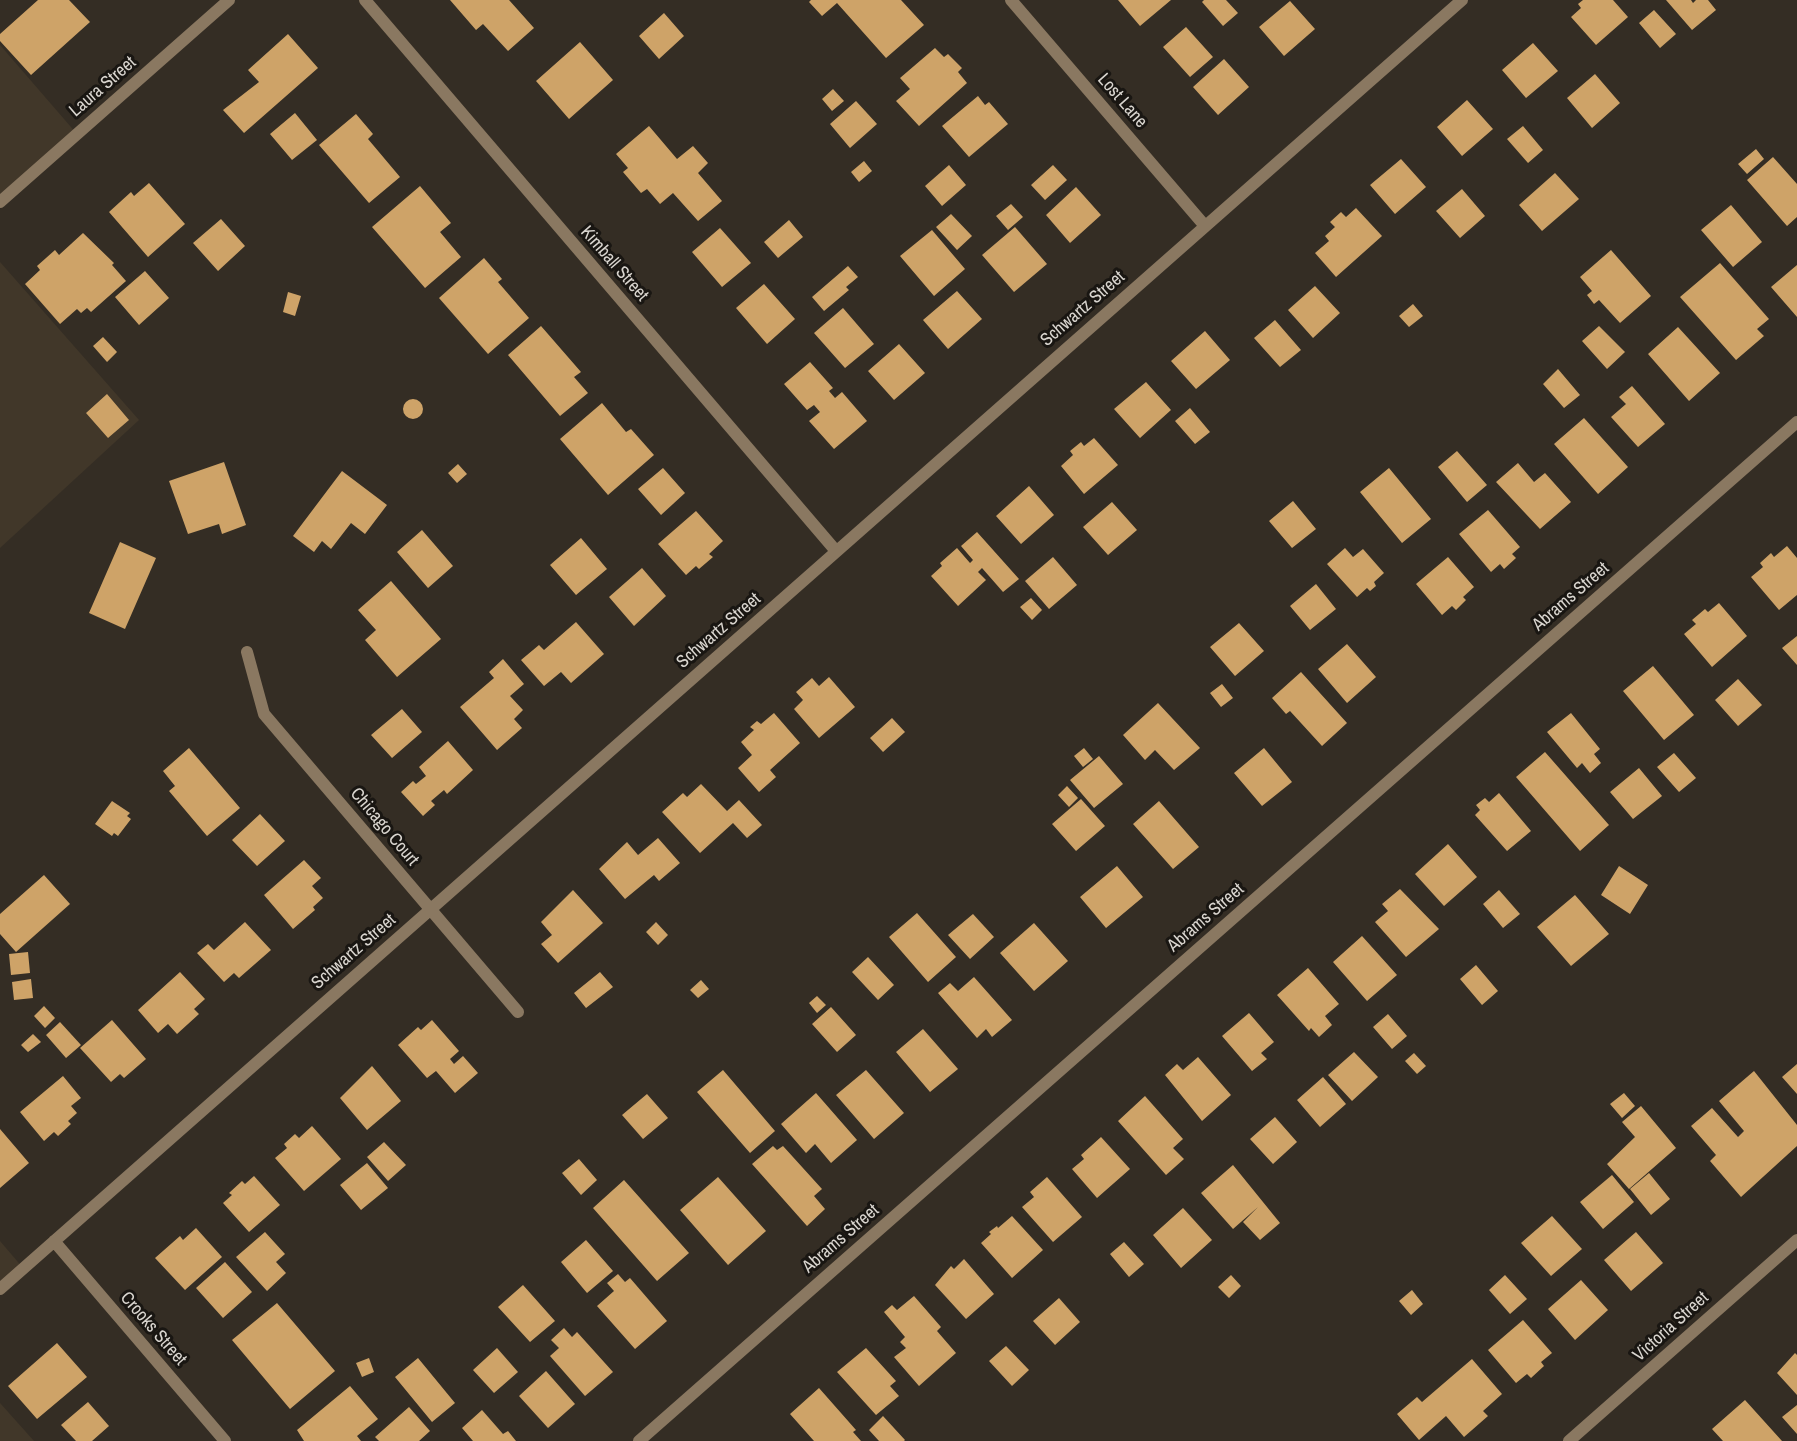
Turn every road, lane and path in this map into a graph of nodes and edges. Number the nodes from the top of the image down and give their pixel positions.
1 (229, 0) edge
2 (365, 0) edge
3 (1011, 0) edge
4 (1462, 0) edge
5 (0, 202) edge
6 (1205, 226) junction
7 (1797, 422) edge
8 (836, 551) junction
9 (247, 652) dead end
10 (430, 909) junction
11 (518, 1012) dead end
12 (1797, 1240) edge
13 (54, 1241) junction
14 (0, 1289) edge
15 (225, 1441) edge
16 (639, 1441) edge
17 (1569, 1441) edge

1 - 5 street, Laura Street
2 - 8 street, Kimball Street
3 - 6 street, Lost Lane
4 - 6 street, Schwartz Street
6 - 8 street, Schwartz Street
7 - 16 street, Abrams Street
8 - 10 street, Schwartz Street
9 - 10 street, Chicago Court
10 - 11 street, Chicago Court
10 - 13 street, Schwartz Street
12 - 17 street, Victoria Street
13 - 14 street, Schwartz Street
13 - 15 street, Crooks Street

